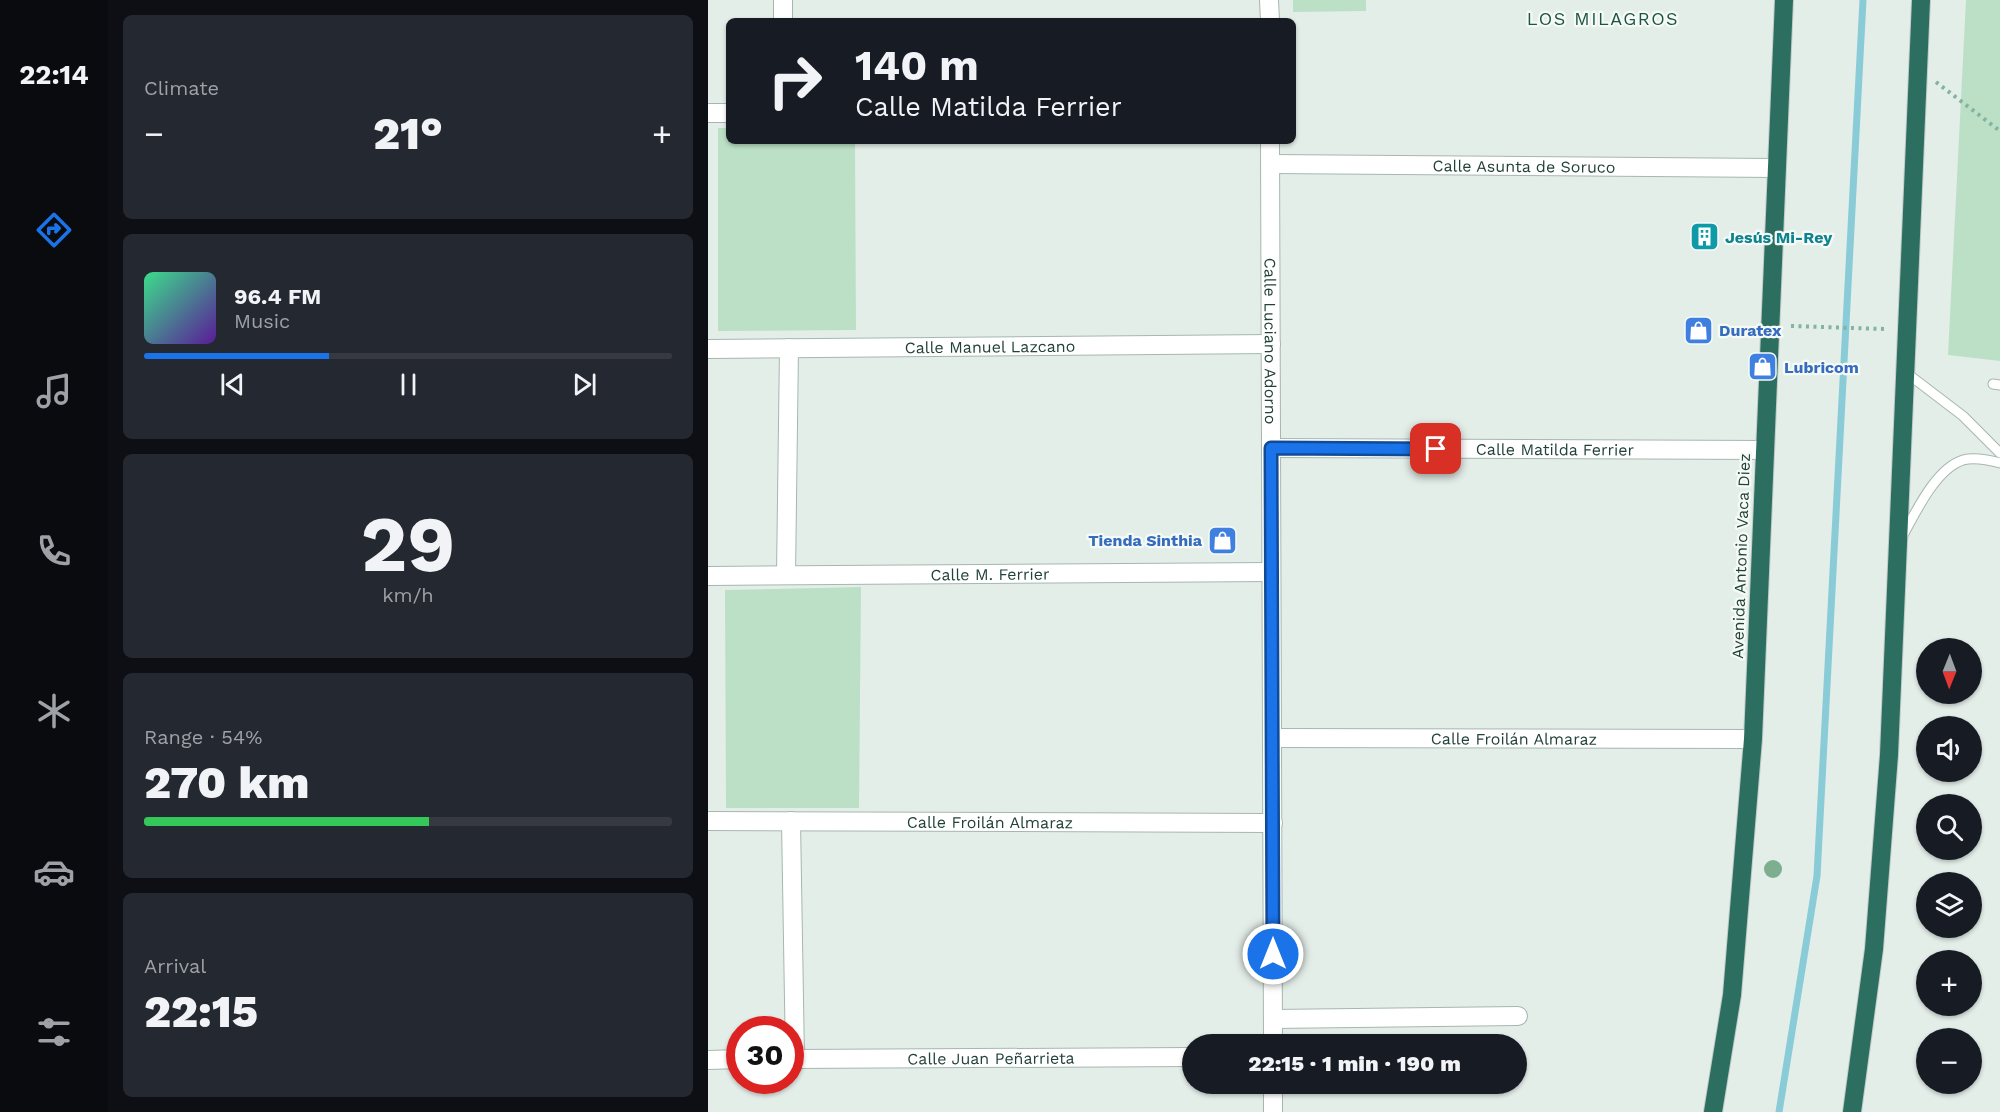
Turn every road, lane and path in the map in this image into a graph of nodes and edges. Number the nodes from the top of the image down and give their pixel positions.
1 (783, 0) edge
2 (1269, 0) edge
3 (1784, 0) edge
4 (1921, 0) edge
5 (783, 18) edge
6 (1270, 18) edge
7 (1918, 68) junction
8 (708, 113) edge
9 (726, 113) edge
10 (2000, 131) edge
11 (1270, 144) edge
12 (1270, 164) junction
13 (1776, 168) junction
14 (1791, 326) dead end
15 (1885, 329) dead end
16 (1270, 344) junction
17 (789, 348) junction
18 (708, 349) edge
19 (1904, 370) junction
20 (1271, 448) junction
21 (1765, 450) junction
22 (2000, 453) edge
23 (2000, 463) edge
24 (1897, 547) junction
25 (1271, 572) junction
26 (786, 575) junction
27 (708, 576) edge
28 (1272, 738) junction
29 (1754, 739) junction
30 (708, 821) edge
31 (791, 821) junction
32 (1273, 823) junction
33 (793, 1016) edge
34 (1518, 1016) dead end
35 (1273, 1019) junction
36 (1273, 1034) edge
37 (1182, 1057) edge
38 (726, 1059) edge
39 (804, 1059) edge
40 (708, 1060) edge
41 (1273, 1094) edge
42 (1274, 1112) edge
43 (1713, 1112) edge
44 (1852, 1112) edge

1 - 5 street
2 - 6 street
3 - 13 highway, Avenida Antonio Vaca Diez
4 - 7 highway
7 - 10 path
7 - 19 highway
8 - 9 street
11 - 12 street, Calle Luciano Adorno
12 - 13 street, Calle Asunta de Soruco
12 - 16 street, Calle Luciano Adorno
13 - 21 highway, Avenida Antonio Vaca Diez
14 - 15 path
16 - 17 street, Calle Manuel Lazcano
16 - 20 street, Calle Luciano Adorno
17 - 18 street, Calle Manuel Lazcano
17 - 26 street
19 - 22 lane
19 - 24 highway
20 - 21 street, Calle Matilda Ferrier
20 - 25 street, Calle Luciano Adorno
21 - 29 highway, Avenida Antonio Vaca Diez
23 - 24 lane
24 - 44 highway
25 - 26 street, Calle M. Ferrier
25 - 28 street, Calle Luciano Adorno
26 - 27 street, Calle M. Ferrier
28 - 29 street, Calle Froilán Almaraz
28 - 32 street, Calle Luciano Adorno
29 - 43 highway, Avenida Antonio Vaca Diez
30 - 31 street, Calle Froilán Almaraz
31 - 32 street, Calle Froilán Almaraz
31 - 33 street
32 - 35 street, Calle Luciano Adorno
34 - 35 street
35 - 36 street, Calle Luciano Adorno
37 - 39 street, Calle Juan Peñarrieta
38 - 40 street
41 - 42 street

